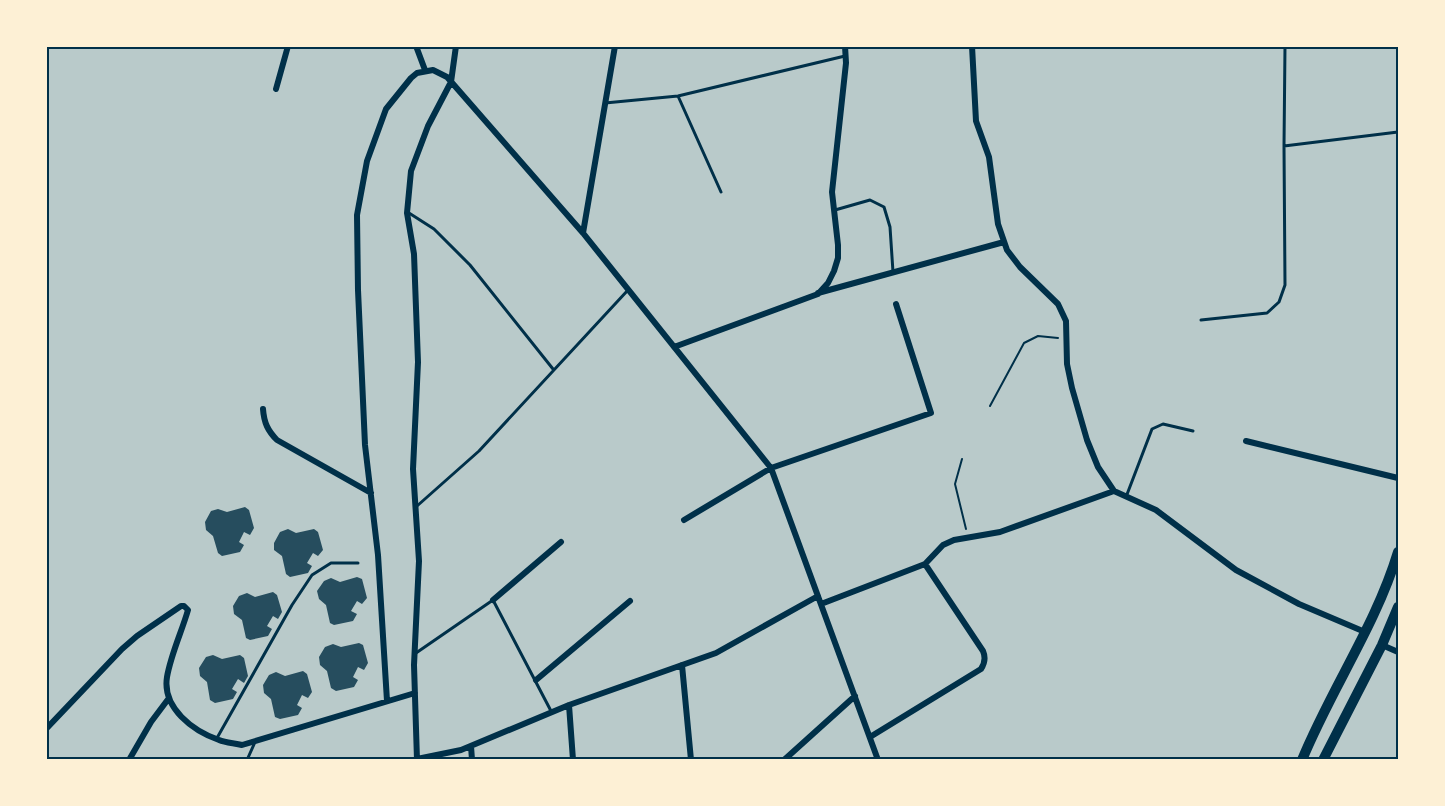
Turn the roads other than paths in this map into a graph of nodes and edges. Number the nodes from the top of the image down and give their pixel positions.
1 (288, 46) edge
2 (416, 46) edge
3 (456, 46) edge
4 (615, 46) edge
5 (845, 46) edge
6 (972, 46) edge
7 (1285, 46) edge
8 (845, 56) junction
9 (425, 70) junction
10 (452, 82) junction
11 (276, 90) dead end
12 (678, 96) junction
13 (603, 104) junction
14 (1398, 132) edge
15 (1284, 146) junction
16 (721, 192) dead end
17 (834, 211) junction
18 (407, 213) junction
19 (583, 233) junction
20 (1004, 242) junction
21 (893, 272) junction
22 (628, 290) junction
23 (818, 294) junction
24 (896, 304) dead end
25 (1201, 320) dead end
26 (674, 348) junction
27 (553, 369) junction
28 (263, 409) dead end
29 (1193, 431) dead end
30 (1246, 441) dead end
31 (771, 468) junction
32 (1398, 478) edge
33 (1114, 491) junction
34 (371, 494) junction
35 (1126, 497) junction
36 (416, 508) junction
37 (684, 520) dead end
38 (561, 542) dead end
39 (1398, 552) edge
40 (358, 563) dead end
41 (925, 564) junction
42 (818, 596) junction
43 (493, 600) junction
44 (630, 602) dead end
45 (821, 604) junction
46 (1398, 607) edge
47 (1365, 632) junction
48 (1382, 645) junction
49 (1398, 652) edge
50 (415, 654) junction
51 (682, 665) junction
52 (536, 680) junction
53 (415, 693) junction
54 (855, 696) junction
55 (169, 698) junction
56 (387, 701) junction
57 (569, 705) junction
58 (552, 712) junction
59 (46, 729) edge
60 (870, 737) junction
61 (217, 739) junction
62 (255, 741) junction
63 (471, 746) junction
64 (129, 759) edge
65 (247, 759) edge
66 (417, 759) edge
67 (472, 759) edge
68 (573, 759) edge
69 (691, 759) edge
70 (784, 759) edge
71 (878, 759) edge
72 (1302, 759) edge
73 (1323, 759) edge

1 - 11 street
2 - 9 street
3 - 10 street
4 - 13 street
5 - 8 street
6 - 20 street
7 - 15 lane
8 - 12 lane
8 - 17 street
9 - 10 street
9 - 34 street
10 - 18 street
10 - 19 street
12 - 13 lane
12 - 16 lane
13 - 19 street
14 - 15 lane
15 - 25 lane
17 - 21 lane
17 - 23 street
18 - 27 lane
18 - 36 street
19 - 22 street
20 - 21 street
20 - 33 street
21 - 23 street
22 - 26 street
22 - 27 lane
23 - 26 street
24 - 31 street
26 - 31 street
27 - 36 lane
28 - 34 street
29 - 35 lane
30 - 32 street
31 - 37 street
31 - 42 street
33 - 35 street
33 - 41 street
34 - 56 street
35 - 47 street
36 - 50 street
38 - 43 street
39 - 47 main road
40 - 61 lane
41 - 45 street
41 - 60 street
42 - 45 street
42 - 51 street
43 - 50 lane
43 - 52 lane
44 - 52 street
45 - 54 street
46 - 48 main road
47 - 72 main road
48 - 49 street
48 - 73 main road
50 - 53 street
51 - 57 street
51 - 69 street
52 - 58 lane
53 - 56 street
53 - 66 street
54 - 60 street
54 - 70 street
55 - 59 street
55 - 61 street
55 - 64 street
56 - 62 street
57 - 58 street
57 - 68 street
58 - 63 street
60 - 71 street
61 - 62 street
62 - 65 lane
63 - 66 street
63 - 67 street

